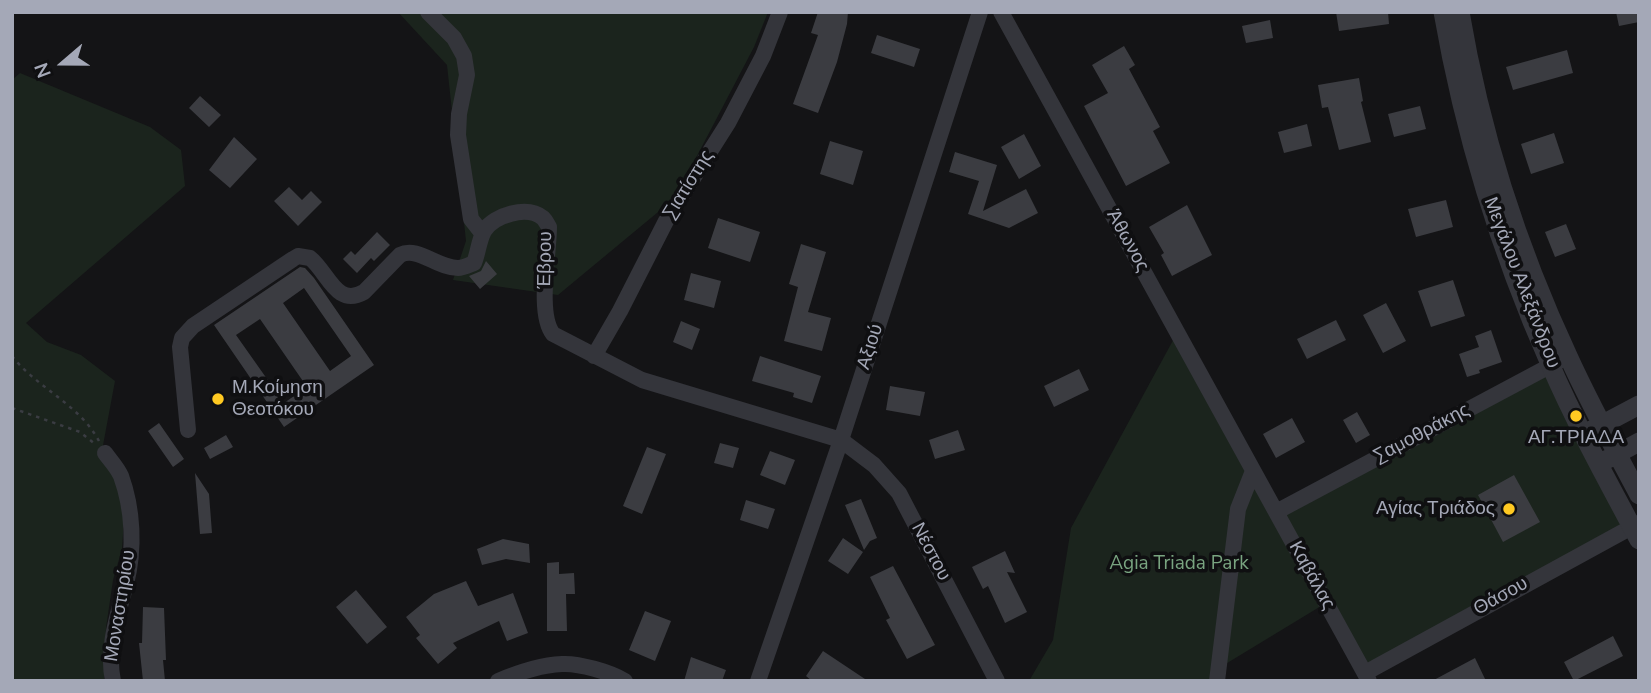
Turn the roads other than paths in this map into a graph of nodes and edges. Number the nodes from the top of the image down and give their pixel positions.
1 (428, 12) edge
2 (780, 12) edge
3 (981, 12) edge
4 (1001, 12) edge
5 (1443, 12) edge
6 (1460, 12) edge
7 (482, 233) junction
8 (594, 356) junction
9 (1559, 361) junction
10 (1639, 405) edge
11 (1602, 425) junction
12 (188, 430) dead end
13 (1584, 434) junction
14 (841, 440) junction
15 (1639, 442) edge
16 (105, 453) road end
17 (1608, 458) junction
18 (1253, 471) junction
19 (1639, 495) edge
20 (1276, 512) junction
21 (1636, 530) edge
22 (1367, 677) edge
23 (113, 681) edge
24 (498, 681) edge
25 (625, 681) edge
26 (758, 681) edge
27 (997, 681) edge
28 (1217, 681) edge

1 - 7 street
2 - 8 street, Σιατίστης
3 - 14 street, Αξιού
4 - 18 street, Άθωνος
5 - 9 street, Μεγάλου Αλεξάνδρου
6 - 9 street, Μεγάλου Αλεξάνδρου
7 - 8 street, Έβρου
7 - 12 street
8 - 14 street, Έβρου
9 - 11 street, Μεγάλου Αλεξάνδρου
9 - 13 street, Μεγάλου Αλεξάνδρου
9 - 20 street, Σαμοθράκης
10 - 11 street
11 - 13 street
11 - 17 street, Μεγάλου Αλεξάνδρου
13 - 17 street, Μεγάλου Αλεξάνδρου
14 - 26 street, Αξιού
14 - 27 street, Νέστου
15 - 17 street
16 - 23 street, Μοναστηρίου
17 - 19 street, Μεγάλου Αλεξάνδρου
17 - 21 street, Μεγάλου Αλεξάνδρου
18 - 20 street, Καβάλας
18 - 28 street
20 - 22 street, Καβάλας
21 - 22 street, Θάσου
24 - 25 street

